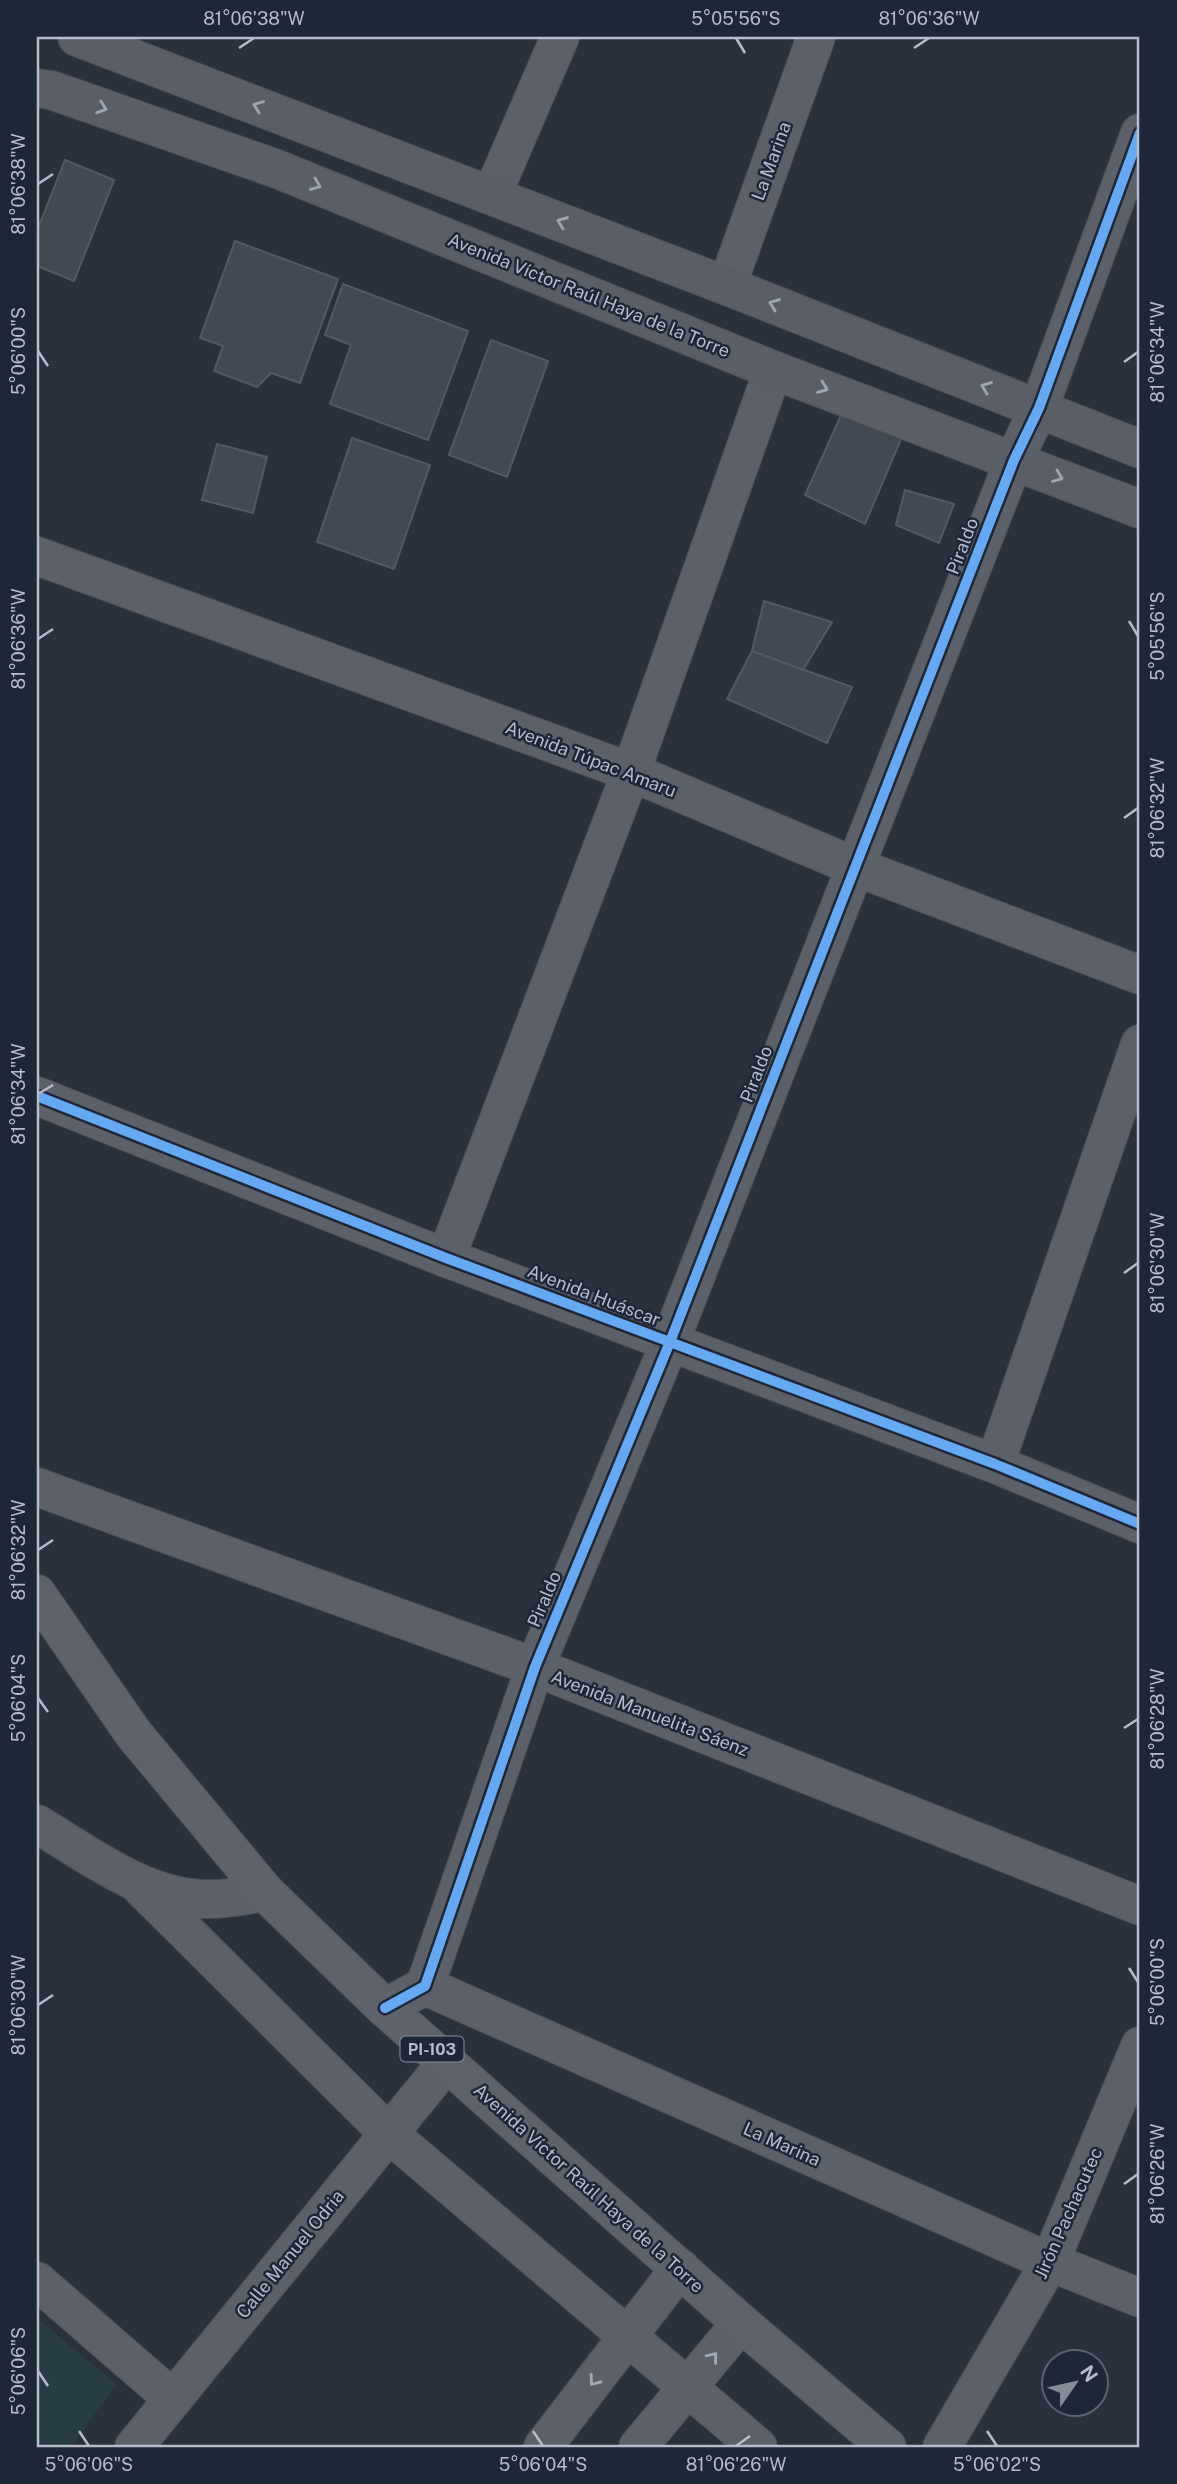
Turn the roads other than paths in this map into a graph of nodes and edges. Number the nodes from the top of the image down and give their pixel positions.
1 (77, 37) edge
2 (560, 37) edge
3 (816, 37) edge
4 (37, 88) edge
5 (1140, 133) edge
6 (492, 195) junction
7 (727, 286) junction
8 (773, 370) junction
9 (1039, 408) junction
10 (1140, 449) edge
11 (1014, 460) junction
12 (1140, 509) edge
13 (37, 556) edge
14 (631, 772) junction
15 (856, 867) junction
16 (1140, 975) edge
17 (1140, 1044) edge
18 (37, 1096) edge
19 (446, 1258) junction
20 (670, 1342) junction
21 (995, 1464) junction
22 (37, 1487) edge
23 (1140, 1524) edge
24 (37, 1594) edge
25 (535, 1667) junction
26 (37, 1824) edge
27 (135, 1881) junction
28 (265, 1892) junction
29 (1140, 1906) edge
30 (425, 1986) junction
31 (385, 2008) junction
32 (1140, 2046) edge
33 (447, 2062) junction
34 (388, 2133) junction
35 (1050, 2262) junction
36 (680, 2268) junction
37 (37, 2281) edge
38 (1140, 2298) edge
39 (741, 2323) junction
40 (627, 2337) junction
41 (689, 2387) junction
42 (173, 2399) junction
43 (134, 2447) edge
44 (543, 2447) edge
45 (638, 2447) edge
46 (758, 2447) edge
47 (887, 2447) edge
48 (942, 2447) edge

6 -> 1 main road
2 - 6 street
3 - 7 street, La Marina
4 -> 8 main road, Avenida Víctor Raúl Haya de la Torre
5 - 9 street, Piraldo
7 -> 6 main road
9 -> 7 main road
8 -> 11 main road, Avenida Víctor Raúl Haya de la Torre
8 - 14 street
9 - 10 main road
9 - 11 street, Piraldo
11 -> 12 main road, Avenida Víctor Raúl Haya de la Torre
11 - 15 street, Piraldo
13 - 14 street, Avenida Túpac Amaru
14 - 15 street, Avenida Túpac Amaru
14 - 19 street
15 - 16 street, Avenida Túpac Amaru
15 - 20 street, Piraldo
17 - 21 street
18 - 19 street, Avenida Huáscar
19 - 20 street, Avenida Huáscar
20 - 21 street, Avenida Huáscar
20 - 25 street, Piraldo
21 - 23 street, Avenida Huáscar
22 - 25 street, Avenida Manuelita Sáenz
24 - 28 main road, Avenida Víctor Raúl Haya de la Torre / PI-103
25 - 29 street, Avenida Manuelita Sáenz
25 - 30 street, Piraldo
26 - 27 street
27 - 28 street
27 - 34 street
28 - 31 main road, Avenida Víctor Raúl Haya de la Torre / PI-103
30 - 31 street
30 - 35 street, La Marina
31 - 33 main road, Avenida Víctor Raúl Haya de la Torre / PI-103
32 - 35 street, Jirón Pachacutec
33 - 34 street, Calle Manuel Odria
33 - 36 main road, Avenida Víctor Raúl Haya de la Torre / PI-103
34 - 40 street
34 - 42 street, Calle Manuel Odria
35 - 38 street, La Marina
35 - 48 street, Jirón Pachacutec
36 - 39 main road, Avenida Víctor Raúl Haya de la Torre / PI-103
36 - 40 street
37 - 42 street
41 -> 39 street
39 - 47 main road, Avenida Víctor Raúl Haya de la Torre / PI-103
40 - 41 street
40 -> 44 street
41 - 45 street
41 - 46 street
42 - 43 street, Calle Manuel Odria

